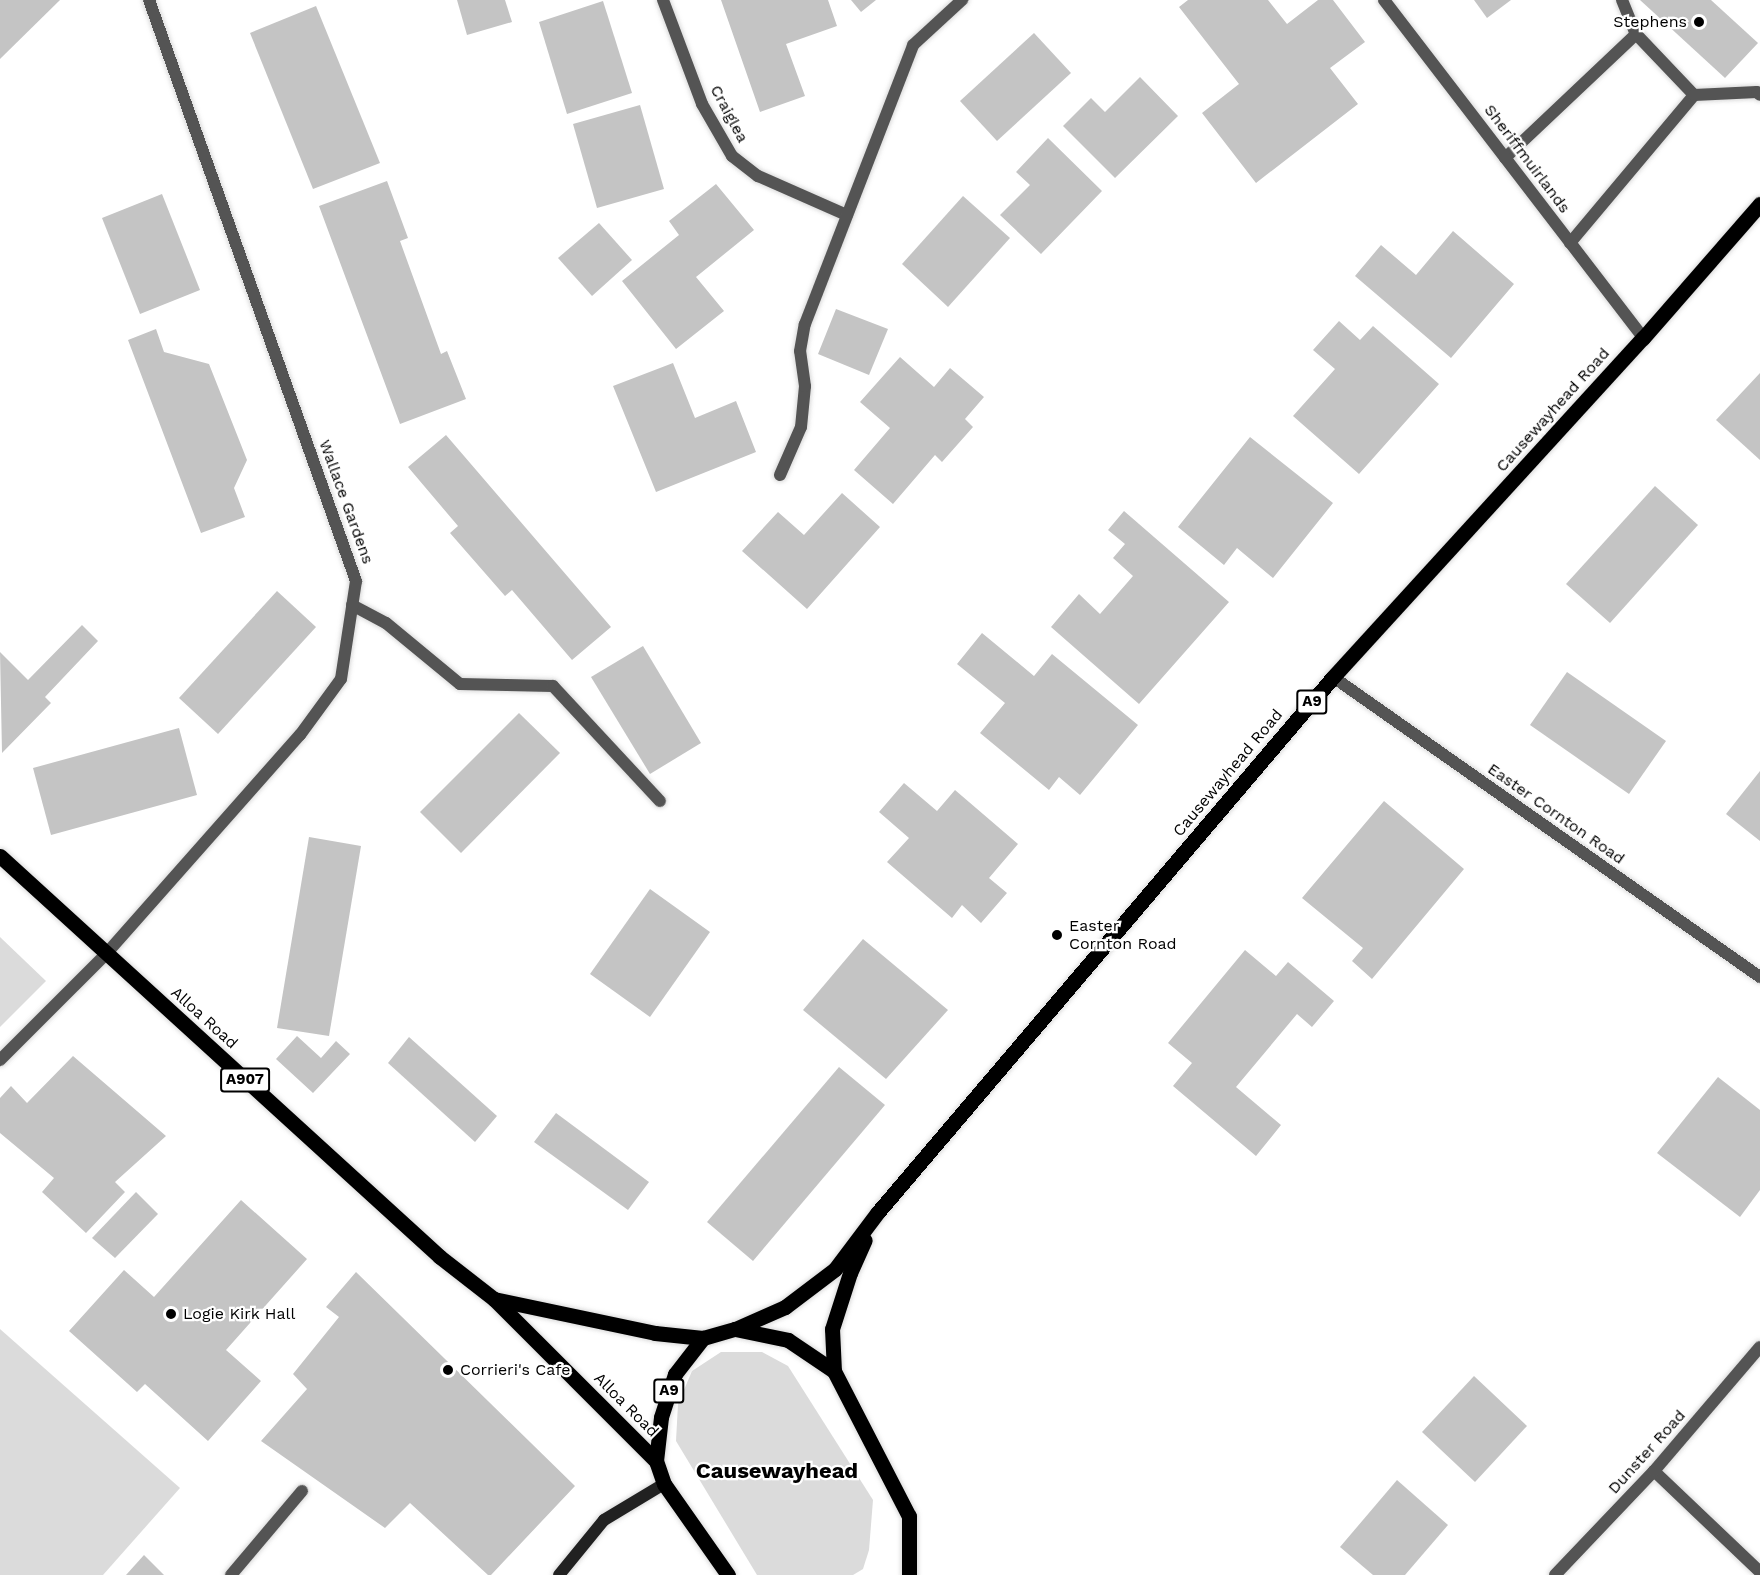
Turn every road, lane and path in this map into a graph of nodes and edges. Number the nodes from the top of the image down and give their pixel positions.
1 (149, 0) edge
2 (663, 0) edge
3 (962, 0) edge
4 (1384, 0) edge
5 (1622, 0) edge
6 (1636, 34) junction
7 (1694, 95) junction
8 (1760, 96) edge
9 (1505, 158) junction
10 (1760, 204) edge
11 (847, 215) junction
12 (1570, 243) junction
13 (1643, 338) junction
14 (780, 475) dead end
15 (352, 605) junction
16 (1333, 677) junction
17 (660, 801) dead end
18 (0, 856) edge
19 (106, 954) junction
20 (1760, 977) edge
21 (0, 1060) edge
22 (878, 1212) junction
23 (494, 1299) junction
24 (735, 1329) junction
25 (703, 1338) junction
26 (1760, 1347) edge
27 (834, 1371) junction
28 (656, 1461) junction
29 (1654, 1471) junction
30 (664, 1484) junction
31 (302, 1491) dead end
32 (1760, 1572) edge
33 (231, 1575) edge
34 (559, 1575) edge
35 (728, 1575) edge
36 (909, 1575) edge
37 (1555, 1575) edge

1 - 15 street, Wallace Gardens
2 - 11 street, Craiglea
3 - 11 street
4 - 9 street, Sheriffmuirlands
5 - 6 street
6 - 7 street
6 - 9 street
7 - 8 street
7 - 12 street
9 - 12 street, Sheriffmuirlands
10 - 13 main road, Causewayhead Road / A9
11 - 14 street
12 - 13 street, Sheriffmuirlands
13 - 16 main road, Causewayhead Road / A9
15 - 17 street
15 - 19 street, Wallace Gardens
16 - 20 street, Easter Cornton Road
16 - 22 main road, Causewayhead Road / A9
18 - 19 main road, Alloa Road / A907
19 - 21 street, Wallace Gardens
19 - 23 main road, Alloa Road / A907
22 - 24 main road, Causewayhead Road / A9
22 - 27 main road, Causewayhead Road / A9
23 - 25 main road, Alloa Road / A907
23 - 28 main road, Alloa Road / A907
24 - 25 main road, A9
24 - 27 main road, A9
25 - 28 main road, A9
26 - 29 street, Dunster Road
27 - 36 main road, A9
28 - 30 main road, A9
29 - 32 street
29 - 37 street, Dunster Road
30 - 34 main road
30 - 35 main road, A9
31 - 33 street

